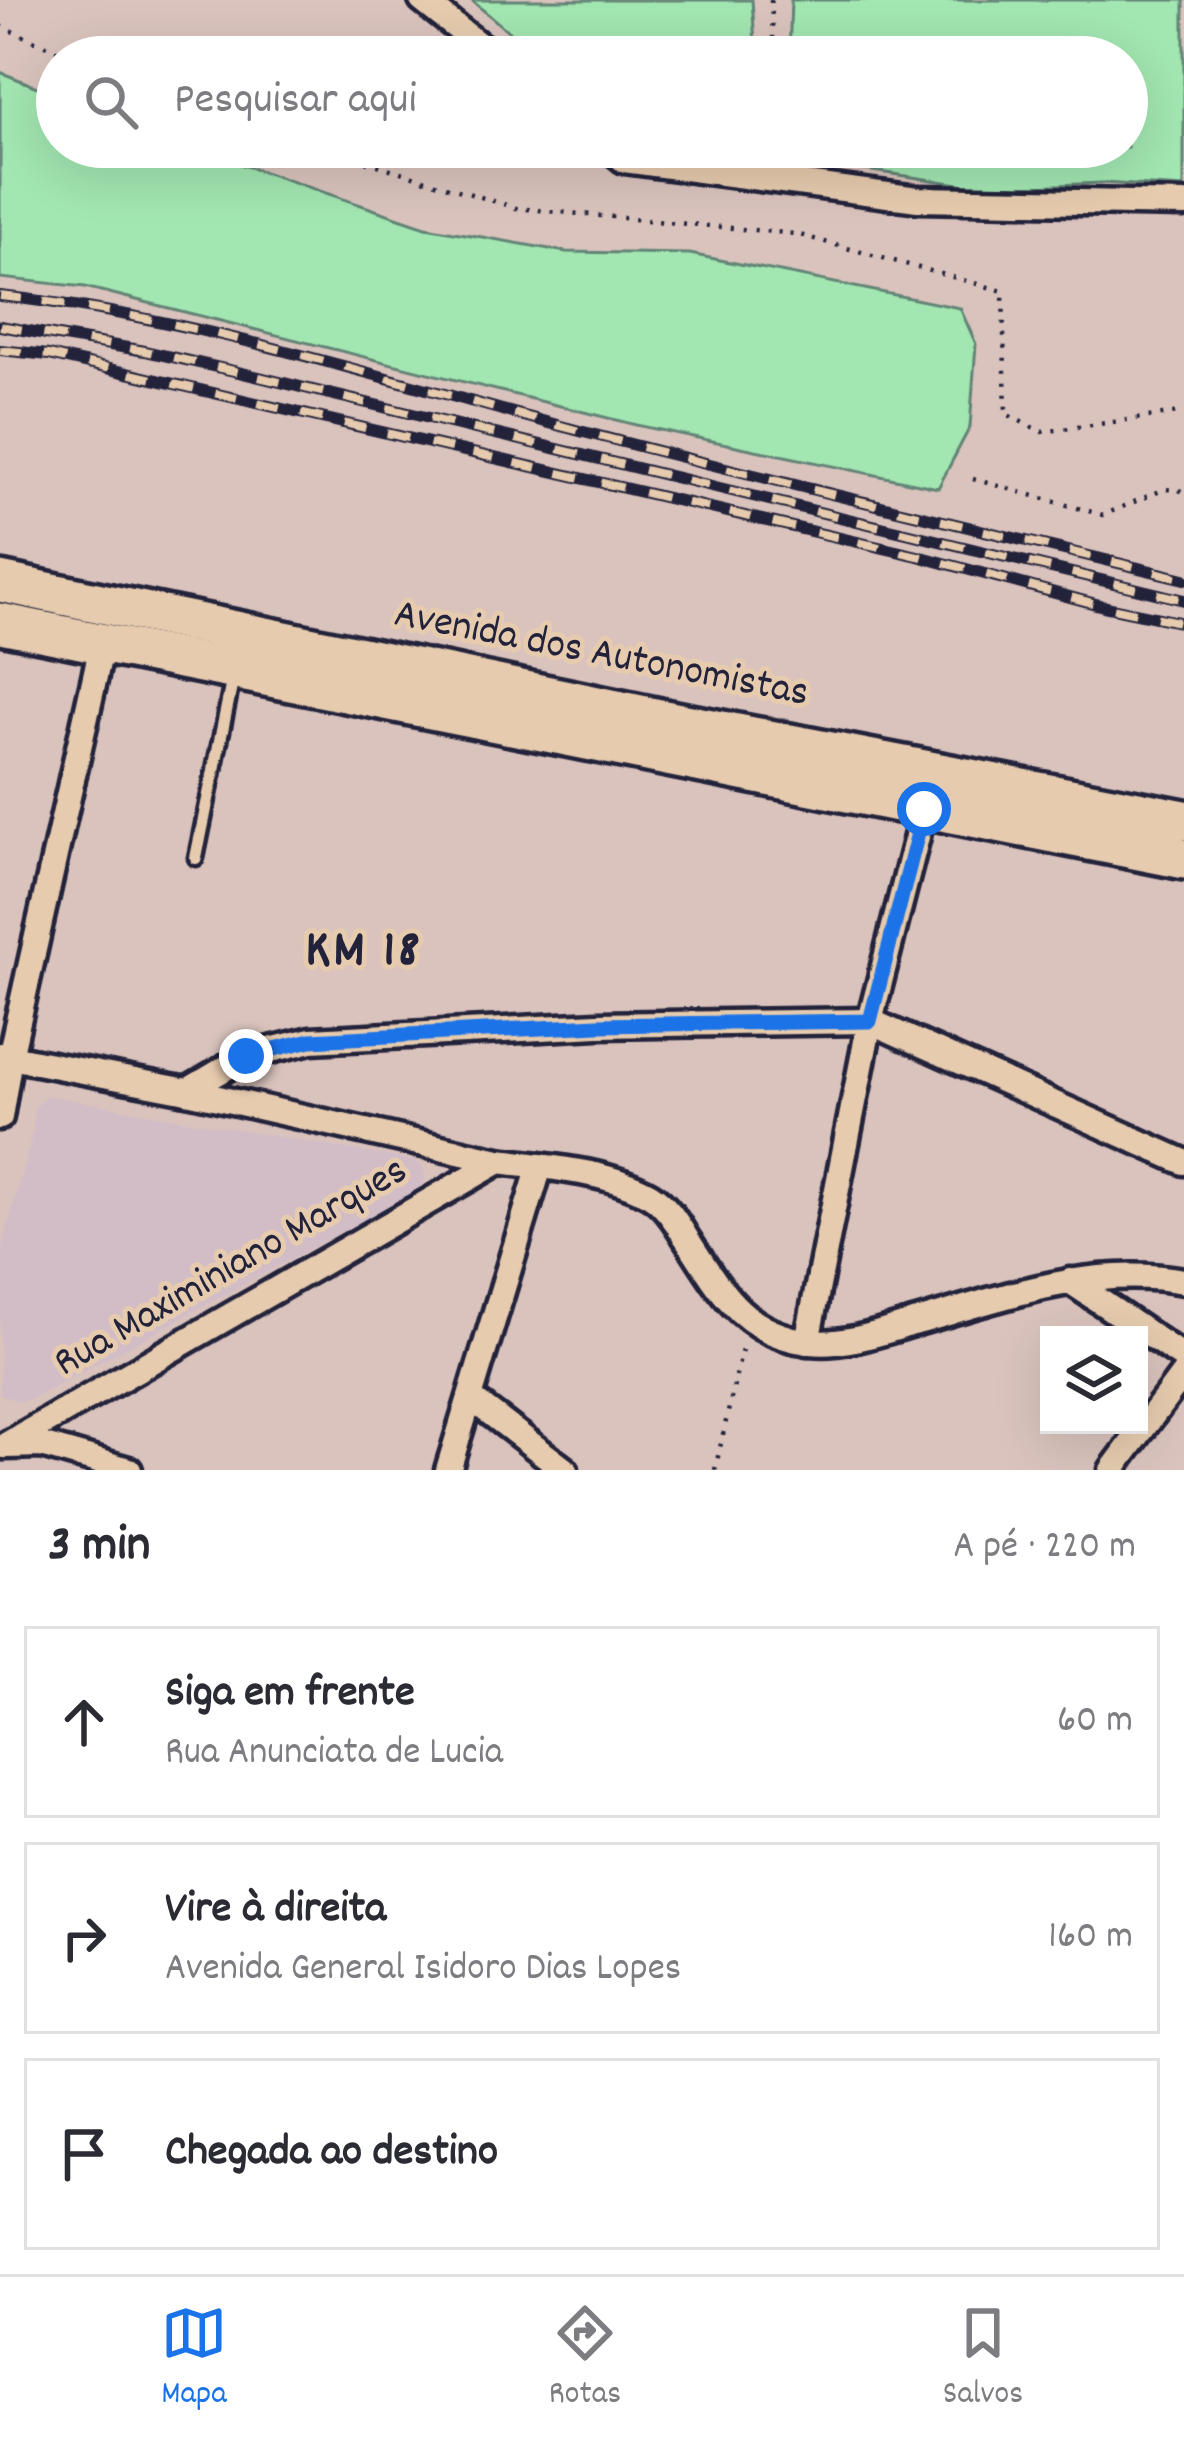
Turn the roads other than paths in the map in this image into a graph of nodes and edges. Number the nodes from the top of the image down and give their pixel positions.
1 (422, 0) edge
2 (467, 36) edge
3 (685, 168) edge
4 (1184, 204) edge
5 (0, 581) edge
6 (157, 614) junction
7 (0, 622) edge
8 (102, 644) junction
9 (234, 670) junction
10 (915, 768) junction
11 (924, 809) junction
12 (1184, 820) edge
13 (196, 858) dead end
14 (1184, 859) edge
15 (870, 1021) junction
16 (5, 1056) edge
17 (187, 1091) junction
18 (0, 1117) edge
19 (499, 1161) junction
20 (1184, 1162) edge
21 (540, 1166) junction
22 (1070, 1281) junction
23 (1184, 1281) edge
24 (807, 1342) junction
25 (1184, 1358) edge
26 (1184, 1373) edge
27 (472, 1399) junction
28 (2, 1454) edge
29 (129, 1470) edge
30 (448, 1470) edge
31 (565, 1470) edge
32 (1112, 1470) edge

1 - 2 street
3 - 4 street
5 - 6 main road, Avenida dos Autonomistas
6 - 8 main road
6 - 10 main road, Avenida dos Autonomistas
7 - 8 main road, Avenida dos Autonomistas
8 - 9 main road, Avenida dos Autonomistas
8 - 16 street
9 - 11 main road, Avenida dos Autonomistas
9 - 13 lane
10 - 11 street
10 - 12 main road, Avenida dos Autonomistas
11 - 14 main road, Avenida dos Autonomistas
11 - 15 street
15 - 17 street
15 - 20 street
15 - 24 street
16 - 17 street
16 - 18 street
17 - 19 street
19 - 21 street
19 - 28 street, Rua Maximiniano Marques
21 - 24 street
21 - 27 street
22 - 23 street
22 - 24 street
22 - 25 street
26 - 32 street
27 - 30 street
27 - 31 street
28 - 29 street

